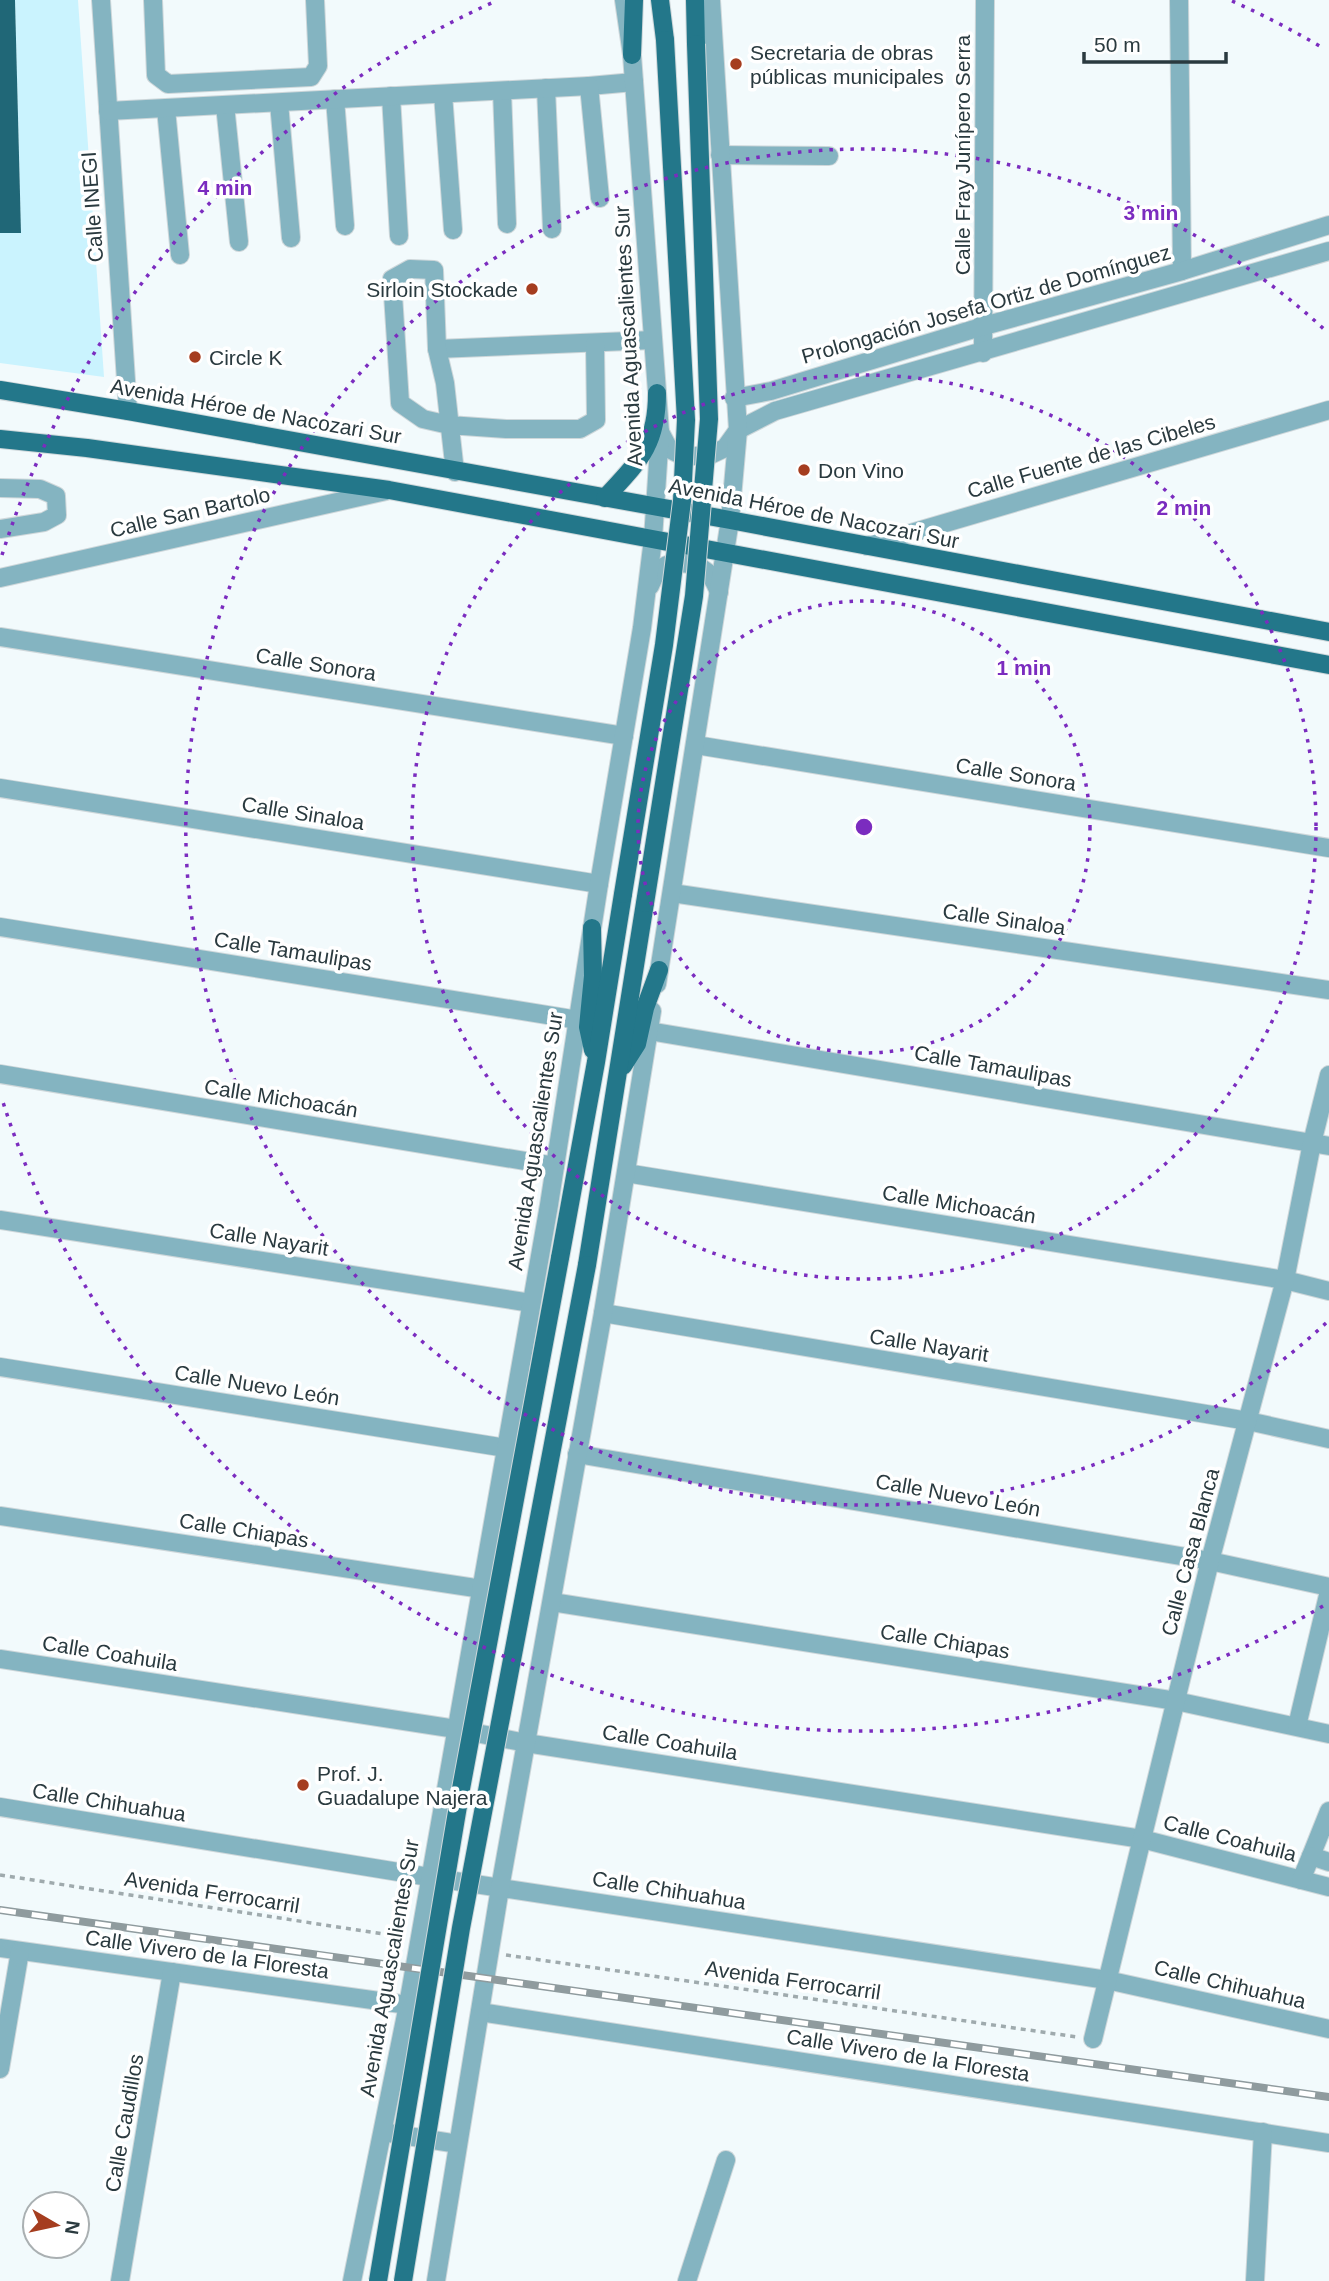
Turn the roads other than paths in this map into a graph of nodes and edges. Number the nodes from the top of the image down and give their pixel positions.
1 (101, 0) edge
2 (153, 0) edge
3 (315, 0) edge
4 (624, 0) edge
5 (634, 0) edge
6 (660, 0) edge
7 (695, 0) edge
8 (711, 0) edge
9 (985, 0) edge
10 (1179, 0) edge
11 (632, 55) junction
12 (634, 82) junction
13 (589, 86) junction
14 (546, 88) junction
15 (502, 91) junction
16 (443, 94) junction
17 (391, 96) junction
18 (335, 99) junction
19 (279, 103) junction
20 (225, 105) junction
21 (166, 108) junction
22 (108, 111) junction
23 (720, 155) junction
24 (829, 156) dead end
25 (600, 198) dead end
26 (507, 223) dead end
27 (1329, 225) edge
28 (345, 226) dead end
29 (552, 229) dead end
30 (453, 230) dead end
31 (399, 236) dead end
32 (291, 237) dead end
33 (239, 242) dead end
34 (1329, 251) edge
35 (180, 255) dead end
36 (1182, 271) junction
37 (984, 326) junction
38 (653, 340) junction
39 (595, 344) junction
40 (437, 349) junction
41 (984, 353) junction
42 (0, 390) edge
43 (657, 393) junction
44 (734, 398) junction
45 (1329, 410) edge
46 (128, 411) junction
47 (449, 425) junction
48 (737, 430) junction
49 (660, 432) junction
50 (0, 439) edge
51 (455, 471) junction
52 (0, 488) edge
53 (390, 490) junction
54 (604, 498) junction
55 (657, 507) junction
56 (730, 520) junction
57 (0, 529) edge
58 (653, 539) junction
59 (867, 546) junction
60 (725, 552) junction
61 (0, 578) edge
62 (647, 590) junction
63 (719, 592) junction
64 (1329, 632) edge
65 (0, 637) edge
66 (1329, 665) edge
67 (624, 736) junction
68 (696, 745) junction
69 (0, 788) edge
70 (1329, 848) edge
71 (599, 884) junction
72 (672, 893) junction
73 (0, 927) edge
74 (592, 928) junction
75 (659, 970) junction
76 (1329, 990) edge
77 (578, 1020) junction
78 (649, 1031) junction
79 (596, 1062) junction
80 (619, 1072) junction
81 (0, 1074) edge
82 (1329, 1076) edge
83 (1321, 1144) edge
84 (555, 1166) junction
85 (625, 1173) junction
86 (0, 1220) edge
87 (1285, 1280) junction
88 (1329, 1291) edge
89 (531, 1303) junction
90 (603, 1313) junction
91 (0, 1367) edge
92 (1248, 1421) junction
93 (1329, 1439) edge
94 (506, 1448) junction
95 (578, 1454) junction
96 (0, 1516) edge
97 (1210, 1561) junction
98 (482, 1589) junction
99 (1329, 1589) edge
100 (552, 1602) junction
101 (0, 1659) edge
102 (1176, 1701) junction
103 (1297, 1726) junction
104 (456, 1729) junction
105 (1329, 1734) edge
106 (526, 1742) junction
107 (0, 1807) edge
108 (1329, 1811) edge
109 (1142, 1839) junction
110 (1311, 1856) junction
111 (1329, 1862) edge
112 (429, 1877) junction
113 (1301, 1880) junction
114 (1329, 1887) edge
115 (500, 1888) junction
116 (0, 1948) edge
117 (20, 1951) junction
118 (172, 1972) junction
119 (1107, 1980) junction
120 (408, 2005) junction
121 (480, 2012) junction
122 (1329, 2029) edge
123 (1093, 2039) road end
124 (0, 2069) edge
125 (382, 2132) junction
126 (1264, 2132) junction
127 (1329, 2143) edge
128 (458, 2144) junction
129 (726, 2160) dead end
130 (120, 2281) edge
131 (352, 2281) edge
132 (378, 2281) edge
133 (402, 2281) edge
134 (436, 2281) edge
135 (687, 2281) edge
136 (1255, 2281) edge

1 - 22 street, Calle INEGI
2 - 3 street
4 - 11 street, Avenida Aguascalientes Sur
5 - 11 main road
6 - 79 main road, Avenida Aguascalientes Sur, bridge
7 - 80 main road, bridge
8 - 23 street
9 - 37 street, Calle Fray Junípero Serra
10 - 36 street
11 - 12 street, Avenida Aguascalientes Sur
12 - 13 street
12 - 38 street, Avenida Aguascalientes Sur
13 - 14 street
13 - 25 street
14 - 15 street
14 - 29 street
15 - 16 street
15 - 26 street
16 - 17 street
16 - 30 street
17 - 18 street
17 - 31 street
18 - 19 street
18 - 28 street
19 - 20 street
19 - 32 street
20 - 21 street
20 - 33 street
21 - 22 street
21 - 35 street
22 - 46 street, Calle INEGI
23 - 24 street
23 - 44 street
27 - 36 street, Prolongación Josefa Ortiz de Domínguez
34 - 41 street
36 - 37 street, Prolongación Josefa Ortiz de Domínguez
37 - 41 street, Calle Fray Junípero Serra
37 - 44 street, Prolongación Josefa Ortiz de Domínguez
38 - 39 street
38 - 43 street, Avenida Aguascalientes Sur
39 - 40 street
39 - 47 street
40 - 47 street
40 - 47 street
41 - 48 street
42 - 46 main road, Avenida Héroe de Nacozari Sur
43 - 49 street, Avenida Aguascalientes Sur
43 - 54 main road
44 - 48 street
45 - 59 street, Calle Fuente de las Cibeles
46 - 51 main road, Avenida Héroe de Nacozari Sur
47 - 51 street
48 - 49 street
48 - 56 street
49 - 55 street, Avenida Aguascalientes Sur
50 - 53 main road
51 - 54 main road, Avenida Héroe de Nacozari Sur
52 - 57 street
53 - 58 main road
53 - 61 street, Calle San Bartolo
54 - 55 main road, Avenida Héroe de Nacozari Sur
55 - 56 main road, Avenida Héroe de Nacozari Sur
55 - 58 street, Avenida Aguascalientes Sur
56 - 59 main road, Avenida Héroe de Nacozari Sur
56 - 60 street
58 - 60 main road
58 - 62 street, Avenida Aguascalientes Sur
59 - 64 main road, Avenida Héroe de Nacozari Sur
60 - 63 street
60 - 66 main road
62 - 63 street
62 - 67 street, Avenida Aguascalientes Sur
63 - 68 street
65 - 67 street, Calle Sonora
67 - 71 street, Avenida Aguascalientes Sur
68 - 70 street, Calle Sonora
68 - 72 street
69 - 71 street, Calle Sinaloa
71 - 74 street, Avenida Aguascalientes Sur
72 - 75 street
72 - 76 street, Calle Sinaloa
73 - 77 street, Calle Tamaulipas
74 - 77 street, Avenida Aguascalientes Sur
74 - 79 main road
75 - 78 street
75 - 80 main road
77 - 84 street, Avenida Aguascalientes Sur
78 - 83 street, Calle Tamaulipas
78 - 85 street
79 - 132 main road, Avenida Aguascalientes Sur, bridge
80 - 133 main road, bridge
81 - 84 street, Calle Michoacán
82 - 83 street, Calle Casa Blanca
83 - 87 street, Calle Casa Blanca
84 - 89 street, Avenida Aguascalientes Sur
85 - 87 street, Calle Michoacán
85 - 90 street
86 - 89 street, Calle Nayarit
87 - 88 street, Calle Michoacán
87 - 92 street, Calle Casa Blanca
89 - 94 street, Avenida Aguascalientes Sur
90 - 92 street, Calle Nayarit
90 - 95 street
91 - 94 street, Calle Nuevo León
92 - 93 street, Calle Nayarit
92 - 97 street, Calle Casa Blanca
94 - 98 street, Avenida Aguascalientes Sur
95 - 97 street, Calle Nuevo León
95 - 100 street
96 - 98 street, Calle Chiapas
97 - 99 street, Calle Nuevo León
97 - 102 street, Calle Casa Blanca
98 - 104 street, Avenida Aguascalientes Sur
99 - 103 street
100 - 102 street, Calle Chiapas
100 - 106 street
101 - 104 street, Calle Coahuila
102 - 103 street, Calle Chiapas
102 - 109 street, Calle Casa Blanca
103 - 105 street, Calle Chiapas
104 - 106 street, Calle Coahuila
104 - 112 street, Avenida Aguascalientes Sur
106 - 109 street, Calle Coahuila
106 - 115 street
107 - 112 street, Calle Chihuahua
108 - 110 street
109 - 113 street, Calle Coahuila
109 - 119 street, Calle Casa Blanca
110 - 111 street
110 - 113 street
112 - 115 street, Calle Chihuahua
112 - 120 street, Avenida Aguascalientes Sur
113 - 114 street, Calle Coahuila
115 - 119 street, Calle Chihuahua
115 - 121 street
116 - 117 street, Calle Vivero de la Floresta
117 - 118 street, Calle Vivero de la Floresta
117 - 124 street
118 - 120 street, Calle Vivero de la Floresta
118 - 130 street, Calle Caudillos
119 - 122 street, Calle Chihuahua
119 - 123 street, Calle Casa Blanca
120 - 125 street, Avenida Aguascalientes Sur
121 - 126 street, Calle Vivero de la Floresta
121 - 128 street
125 - 128 street
125 - 131 street, Avenida Aguascalientes Sur
126 - 127 street, Calle Vivero de la Floresta
126 - 136 street
128 - 134 street
129 - 135 street

